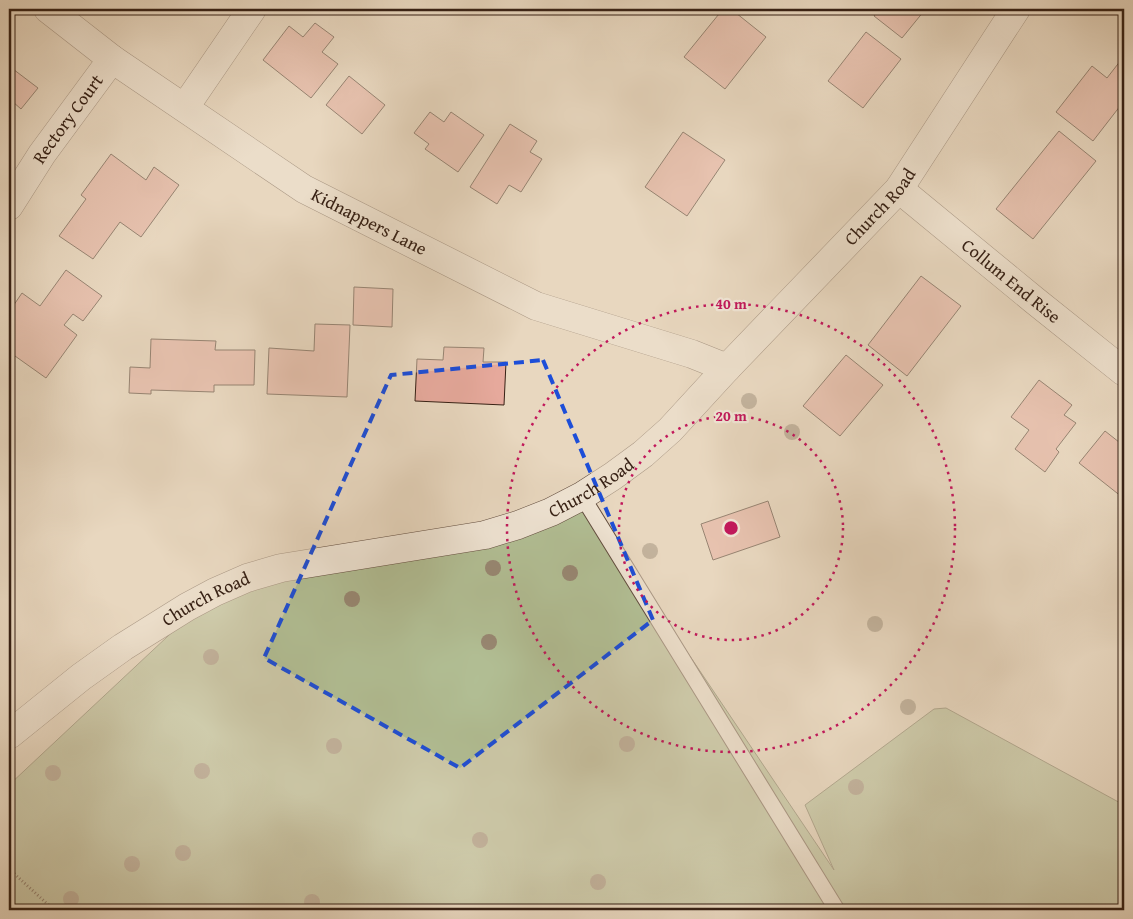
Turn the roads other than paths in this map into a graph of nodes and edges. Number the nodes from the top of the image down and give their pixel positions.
1 (48, 9) edge
2 (252, 9) edge
3 (1016, 9) edge
4 (112, 59) junction
5 (185, 107) junction
6 (899, 189) junction
7 (9, 206) edge
8 (727, 368) junction
9 (1124, 372) edge
10 (582, 496) junction
11 (9, 735) edge
12 (837, 910) edge

1 - 4 street, Kidnappers Lane
2 - 5 street
3 - 6 street, Church Road
4 - 5 street, Kidnappers Lane
4 - 7 street, Rectory Court
5 - 8 street, Kidnappers Lane
6 - 8 street, Church Road
6 - 9 street, Collum End Rise
8 - 10 street, Church Road
10 - 11 street, Church Road
10 - 12 lane

